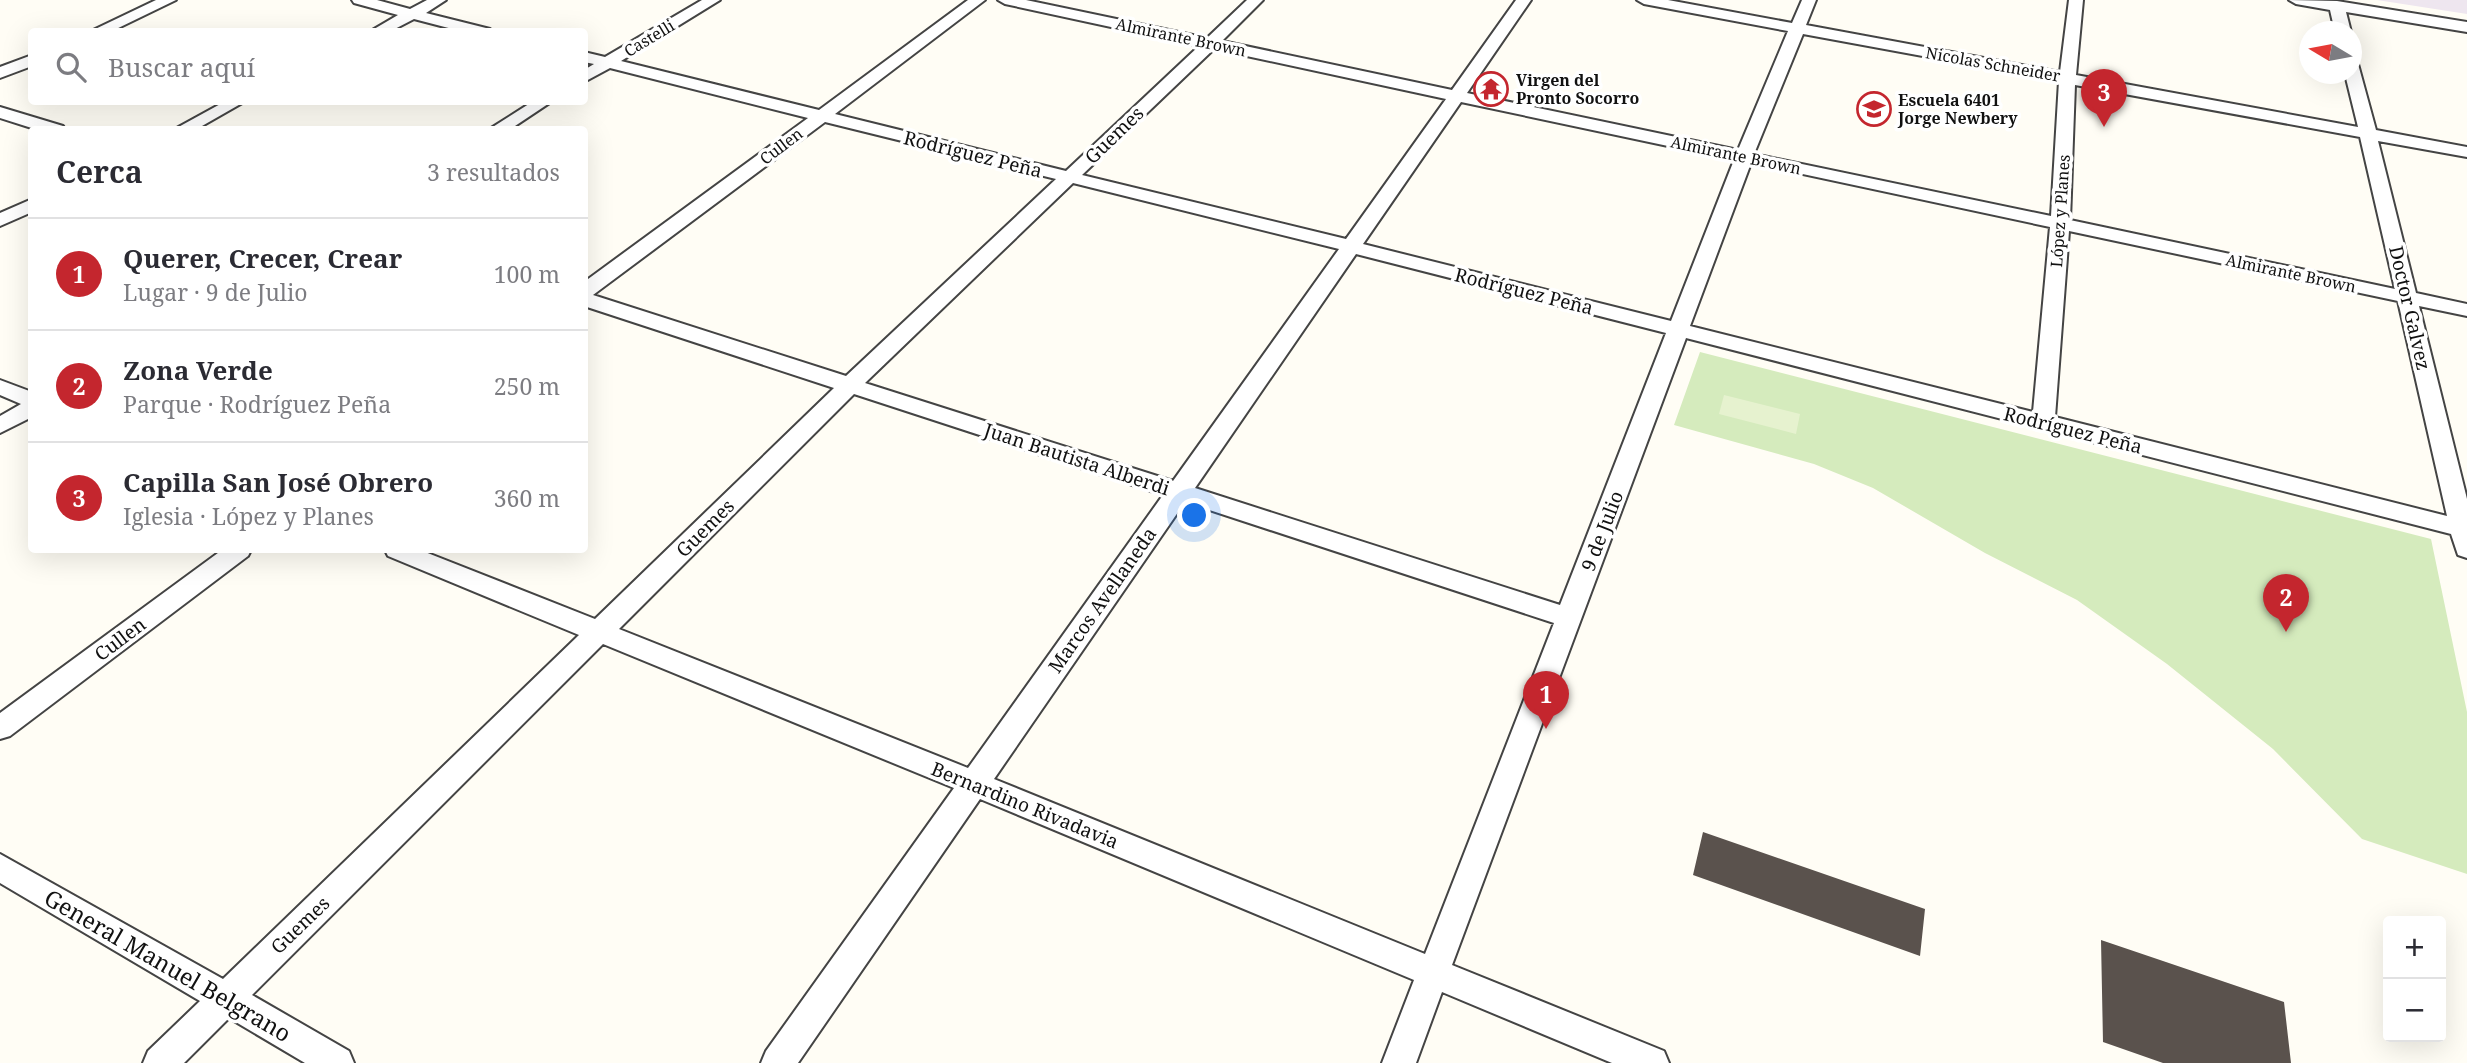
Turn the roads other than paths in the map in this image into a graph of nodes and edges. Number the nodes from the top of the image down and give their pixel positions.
1 (169, 0) edge
2 (359, 0) edge
3 (439, 0) edge
4 (713, 0) edge
5 (978, 0) edge
6 (1005, 0) edge
7 (1256, 0) edge
8 (1524, 0) edge
9 (1643, 0) edge
10 (1809, 0) edge
11 (2077, 0) edge
12 (2296, 0) edge
13 (2337, 6) junction
14 (412, 13) junction
15 (2340, 21) edge
16 (2467, 27) edge
17 (105, 28) edge
18 (384, 28) edge
19 (469, 28) edge
20 (1797, 28) junction
21 (1210, 43) junction
22 (588, 58) edge
23 (28, 62) edge
24 (608, 63) junction
25 (0, 73) edge
26 (588, 75) edge
27 (2067, 78) junction
28 (2355, 84) edge
29 (1456, 96) junction
30 (230, 105) edge
31 (538, 105) edge
32 (0, 112) edge
33 (822, 116) junction
34 (44, 126) edge
35 (188, 126) edge
36 (503, 126) edge
37 (2368, 133) junction
38 (2467, 152) edge
39 (1744, 157) junction
40 (1069, 177) junction
41 (28, 206) edge
42 (0, 220) edge
43 (2060, 224) junction
44 (1349, 246) junction
45 (588, 289) edge
46 (2407, 297) junction
47 (588, 300) edge
48 (2467, 310) edge
49 (1678, 330) junction
50 (850, 385) junction
51 (0, 387) edge
52 (28, 398) edge
53 (28, 409) edge
54 (2043, 422) junction
55 (0, 426) edge
56 (1177, 492) junction
57 (2462, 528) junction
58 (2467, 550) edge
59 (235, 553) edge
60 (404, 553) edge
61 (1569, 618) junction
62 (599, 632) junction
63 (0, 728) edge
64 (975, 784) junction
65 (0, 867) edge
66 (1434, 974) junction
67 (226, 999) junction
68 (160, 1063) edge
69 (337, 1063) edge
70 (778, 1063) edge
71 (1399, 1063) edge
72 (1652, 1063) edge

1 - 17 street
2 - 14 street
3 - 14 street
4 - 24 street, Castelli
5 - 33 street, Cullen
6 - 21 street, Almirante Brown
7 - 21 street, Guemes
8 - 29 street, Marcos Avellaneda
9 - 20 street, Nicolas Schneider
10 - 20 street, 9 de Julio
11 - 27 street, López y Planes
12 - 13 street
13 - 15 street
13 - 16 street
14 - 18 street
14 - 19 street
20 - 27 street, Nicolas Schneider
20 - 39 street, 9 de Julio
21 - 29 street, Almirante Brown
21 - 40 street, Guemes
22 - 24 street, Rodríguez Peña
23 - 25 street
24 - 26 street, Castelli
24 - 33 street, Rodríguez Peña
27 - 37 street, Nicolas Schneider
27 - 43 street, López y Planes
28 - 37 street, Doctor Galvez
29 - 39 street, Almirante Brown
29 - 44 street, Marcos Avellaneda
30 - 35 street
31 - 36 street
32 - 34 street
33 - 40 street, Rodríguez Peña
33 - 45 street, Cullen
37 - 38 street, Nicolas Schneider
37 - 46 street, Doctor Galvez
39 - 43 street, Almirante Brown
39 - 49 street, 9 de Julio
40 - 44 street, Rodríguez Peña
40 - 50 street, Guemes
41 - 42 street
43 - 46 street, Almirante Brown
43 - 54 street, López y Planes
44 - 49 street, Rodríguez Peña
44 - 56 street, Marcos Avellaneda
46 - 48 street, Almirante Brown
46 - 57 street, Doctor Galvez
47 - 50 street, Juan Bautista Alberdi
49 - 54 street, Rodríguez Peña
49 - 61 street, 9 de Julio
50 - 56 street, Juan Bautista Alberdi
50 - 62 street, Guemes
51 - 52 street
53 - 55 street
54 - 57 street, Rodríguez Peña
56 - 61 street, Juan Bautista Alberdi
56 - 64 street, Marcos Avellaneda
57 - 58 street, Doctor Galvez
59 - 63 street, Cullen
60 - 62 street, Bernardino Rivadavia
61 - 66 street, 9 de Julio
62 - 64 street, Bernardino Rivadavia
62 - 67 street, Guemes
64 - 66 street, Bernardino Rivadavia
64 - 70 street, Marcos Avellaneda
65 - 67 street, General Manuel Belgrano
66 - 71 street, 9 de Julio
66 - 72 street, Bernardino Rivadavia
67 - 68 street, Guemes
67 - 69 street, General Manuel Belgrano

